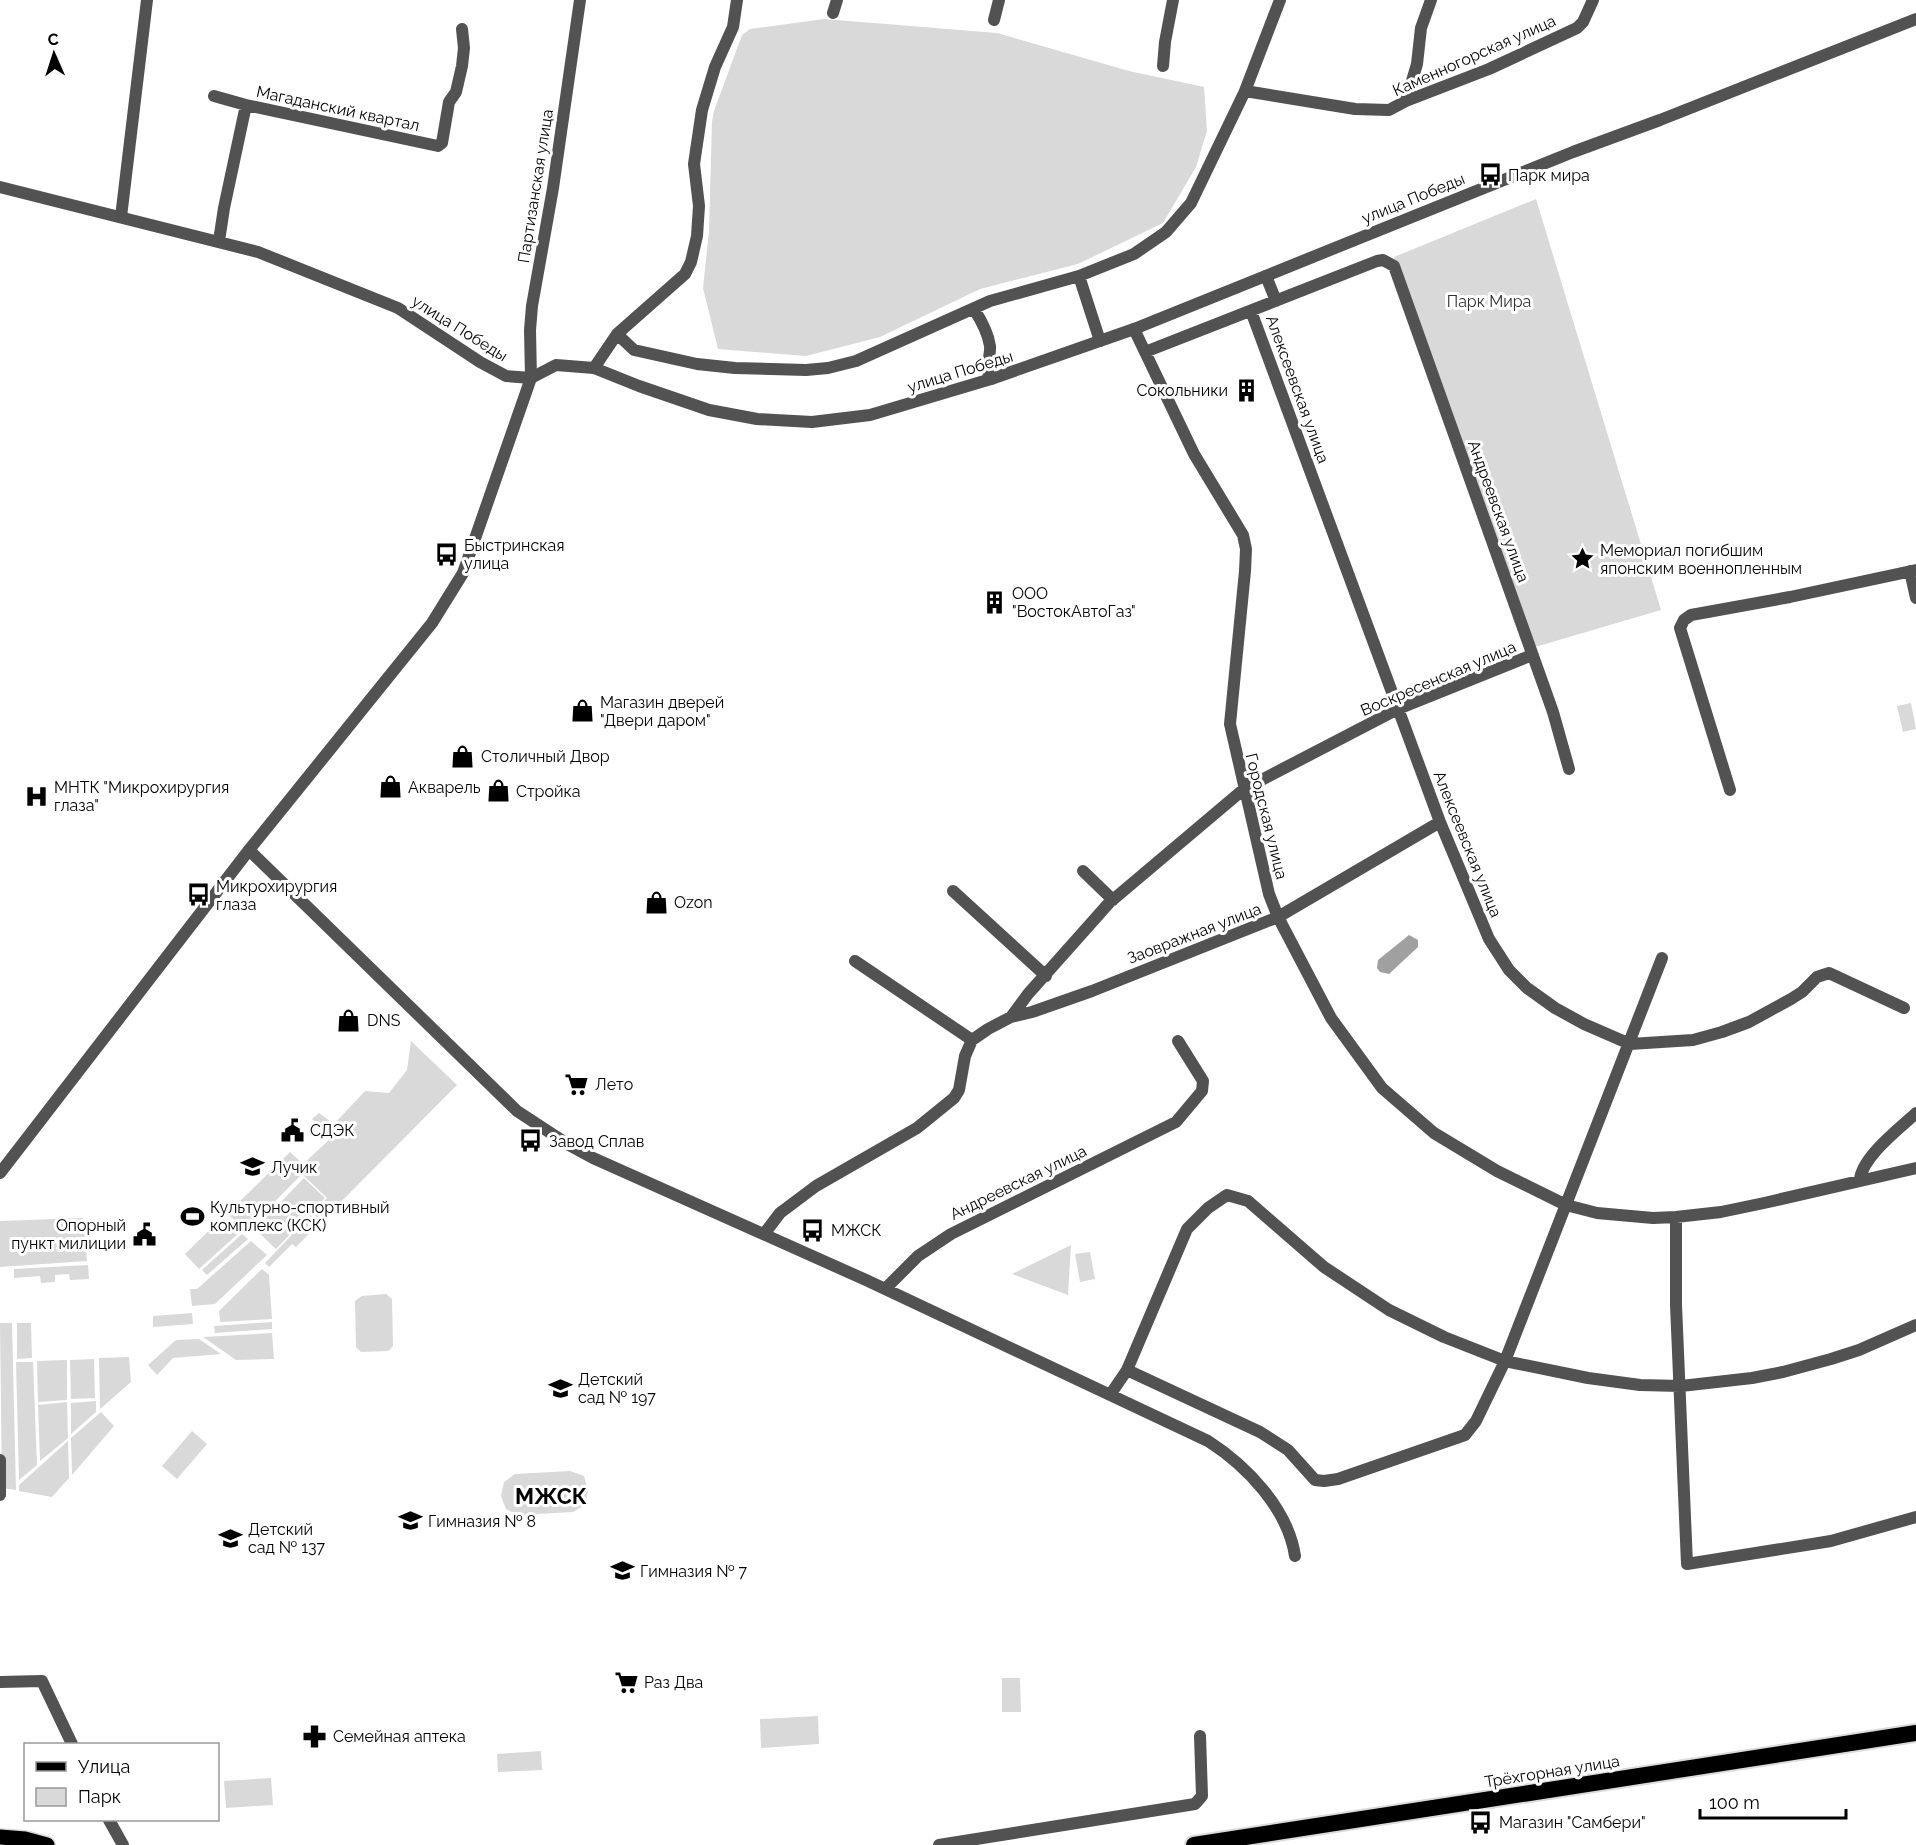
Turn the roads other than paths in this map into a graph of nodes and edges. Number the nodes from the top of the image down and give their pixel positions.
1 (147, 0) edge
2 (580, 0) edge
3 (737, 0) edge
4 (837, 0) edge
5 (999, 0) edge
6 (1173, 0) edge
7 (1280, 0) edge
8 (1431, 0) edge
9 (1593, 0) edge
10 (833, 13) dead end
11 (1916, 19) edge
12 (994, 20) dead end
13 (462, 29) dead end
14 (1163, 66) dead end
15 (1245, 91) junction
16 (214, 96) dead end
17 (1406, 101) junction
18 (246, 105) junction
19 (0, 188) edge
20 (120, 217) junction
21 (219, 241) junction
22 (1079, 276) junction
23 (1266, 276) junction
24 (1276, 301) junction
25 (974, 309) junction
26 (1251, 311) junction
27 (1134, 329) junction
28 (616, 334) junction
29 (1100, 341) junction
30 (1145, 352) junction
31 (594, 368) junction
32 (531, 378) junction
33 (991, 380) junction
34 (1913, 570) edge
35 (1916, 598) edge
36 (1532, 655) junction
37 (1398, 709) junction
38 (1569, 769) dead end
39 (1244, 789) junction
40 (1730, 790) dead end
41 (1440, 822) junction
42 (249, 850) junction
43 (1083, 871) dead end
44 (953, 891) dead end
45 (1117, 897) junction
46 (1278, 917) junction
47 (1662, 958) dead end
48 (855, 961) dead end
49 (1046, 976) junction
50 (1904, 1008) dead end
51 (1011, 1017) junction
52 (972, 1040) junction
53 (1178, 1041) dead end
54 (1630, 1044) junction
55 (1916, 1113) edge
56 (1916, 1168) edge
57 (0, 1173) edge
58 (1860, 1179) junction
59 (1566, 1205) junction
60 (1676, 1217) junction
61 (764, 1234) junction
62 (885, 1289) junction
63 (1916, 1325) edge
64 (1505, 1361) junction
65 (1127, 1370) junction
66 (1681, 1386) junction
67 (1110, 1395) junction
68 (0, 1460) edge
69 (0, 1496) edge
70 (1916, 1517) edge
71 (1295, 1556) dead end
72 (0, 1682) edge
73 (1916, 1734) edge
74 (1200, 1736) dead end
75 (72, 1743) edge
76 (110, 1821) edge
77 (0, 1837) edge
78 (48, 1845) edge
79 (123, 1845) edge
80 (939, 1845) edge
81 (1194, 1845) edge

1 - 20 street
2 - 32 street, Партизанская улица
3 - 28 street
4 - 10 street
5 - 12 street
6 - 14 street
7 - 15 street
8 - 17 street
9 - 17 street, Каменногорская улица
11 - 23 street, улица Победы
13 - 18 street, Магаданский квартал
15 - 17 street, Каменногорская улица
15 - 22 street
16 - 18 street
18 - 21 street, Магаданский квартал
19 - 20 street, улица Победы
20 - 21 street, улица Победы
21 - 32 street, улица Победы
22 - 25 street
22 - 29 street
23 - 24 street
23 - 27 street, улица Победы
24 - 26 street
24 - 36 street, Андреевская улица
25 - 28 street
25 - 33 street
26 - 30 street
26 - 37 street, Алексеевская улица
27 - 29 street, улица Победы
27 - 30 street, Городская улица
28 - 31 street
29 - 33 street, улица Победы
30 - 39 street, Городская улица
31 - 32 street, улица Победы
31 - 33 street, улица Победы
32 - 42 street
34 - 35 street
34 - 40 street
36 - 37 street, Воскресенская улица
36 - 38 street, Андреевская улица
37 - 39 street, Воскресенская улица
37 - 41 street, Алексеевская улица
39 - 45 street, Воскресенская улица
39 - 46 street, Городская улица
41 - 46 street, Заовражная улица
41 - 54 street, Алексеевская улица
42 - 57 street
42 - 61 street
43 - 45 street
44 - 49 street
45 - 49 street, Воскресенская улица
46 - 51 street, Заовражная улица
46 - 59 street, Городская улица
47 - 54 street
48 - 52 street
49 - 51 street, Воскресенская улица
50 - 54 street, Алексеевская улица
51 - 52 street
52 - 61 street
53 - 62 street, Андреевская улица
54 - 59 street
55 - 58 street
56 - 58 street, Городская улица
58 - 60 street, Городская улица
59 - 60 street, Городская улица
59 - 64 street
60 - 66 street
61 - 62 street
62 - 67 street
63 - 66 street
64 - 65 street
64 - 65 street
64 - 66 street
65 - 67 street
66 - 70 street
67 - 71 street
68 - 69 street
72 - 75 street
73 - 81 highway, Трёхгорная улица
74 - 80 street
76 - 79 street
77 - 78 main road

